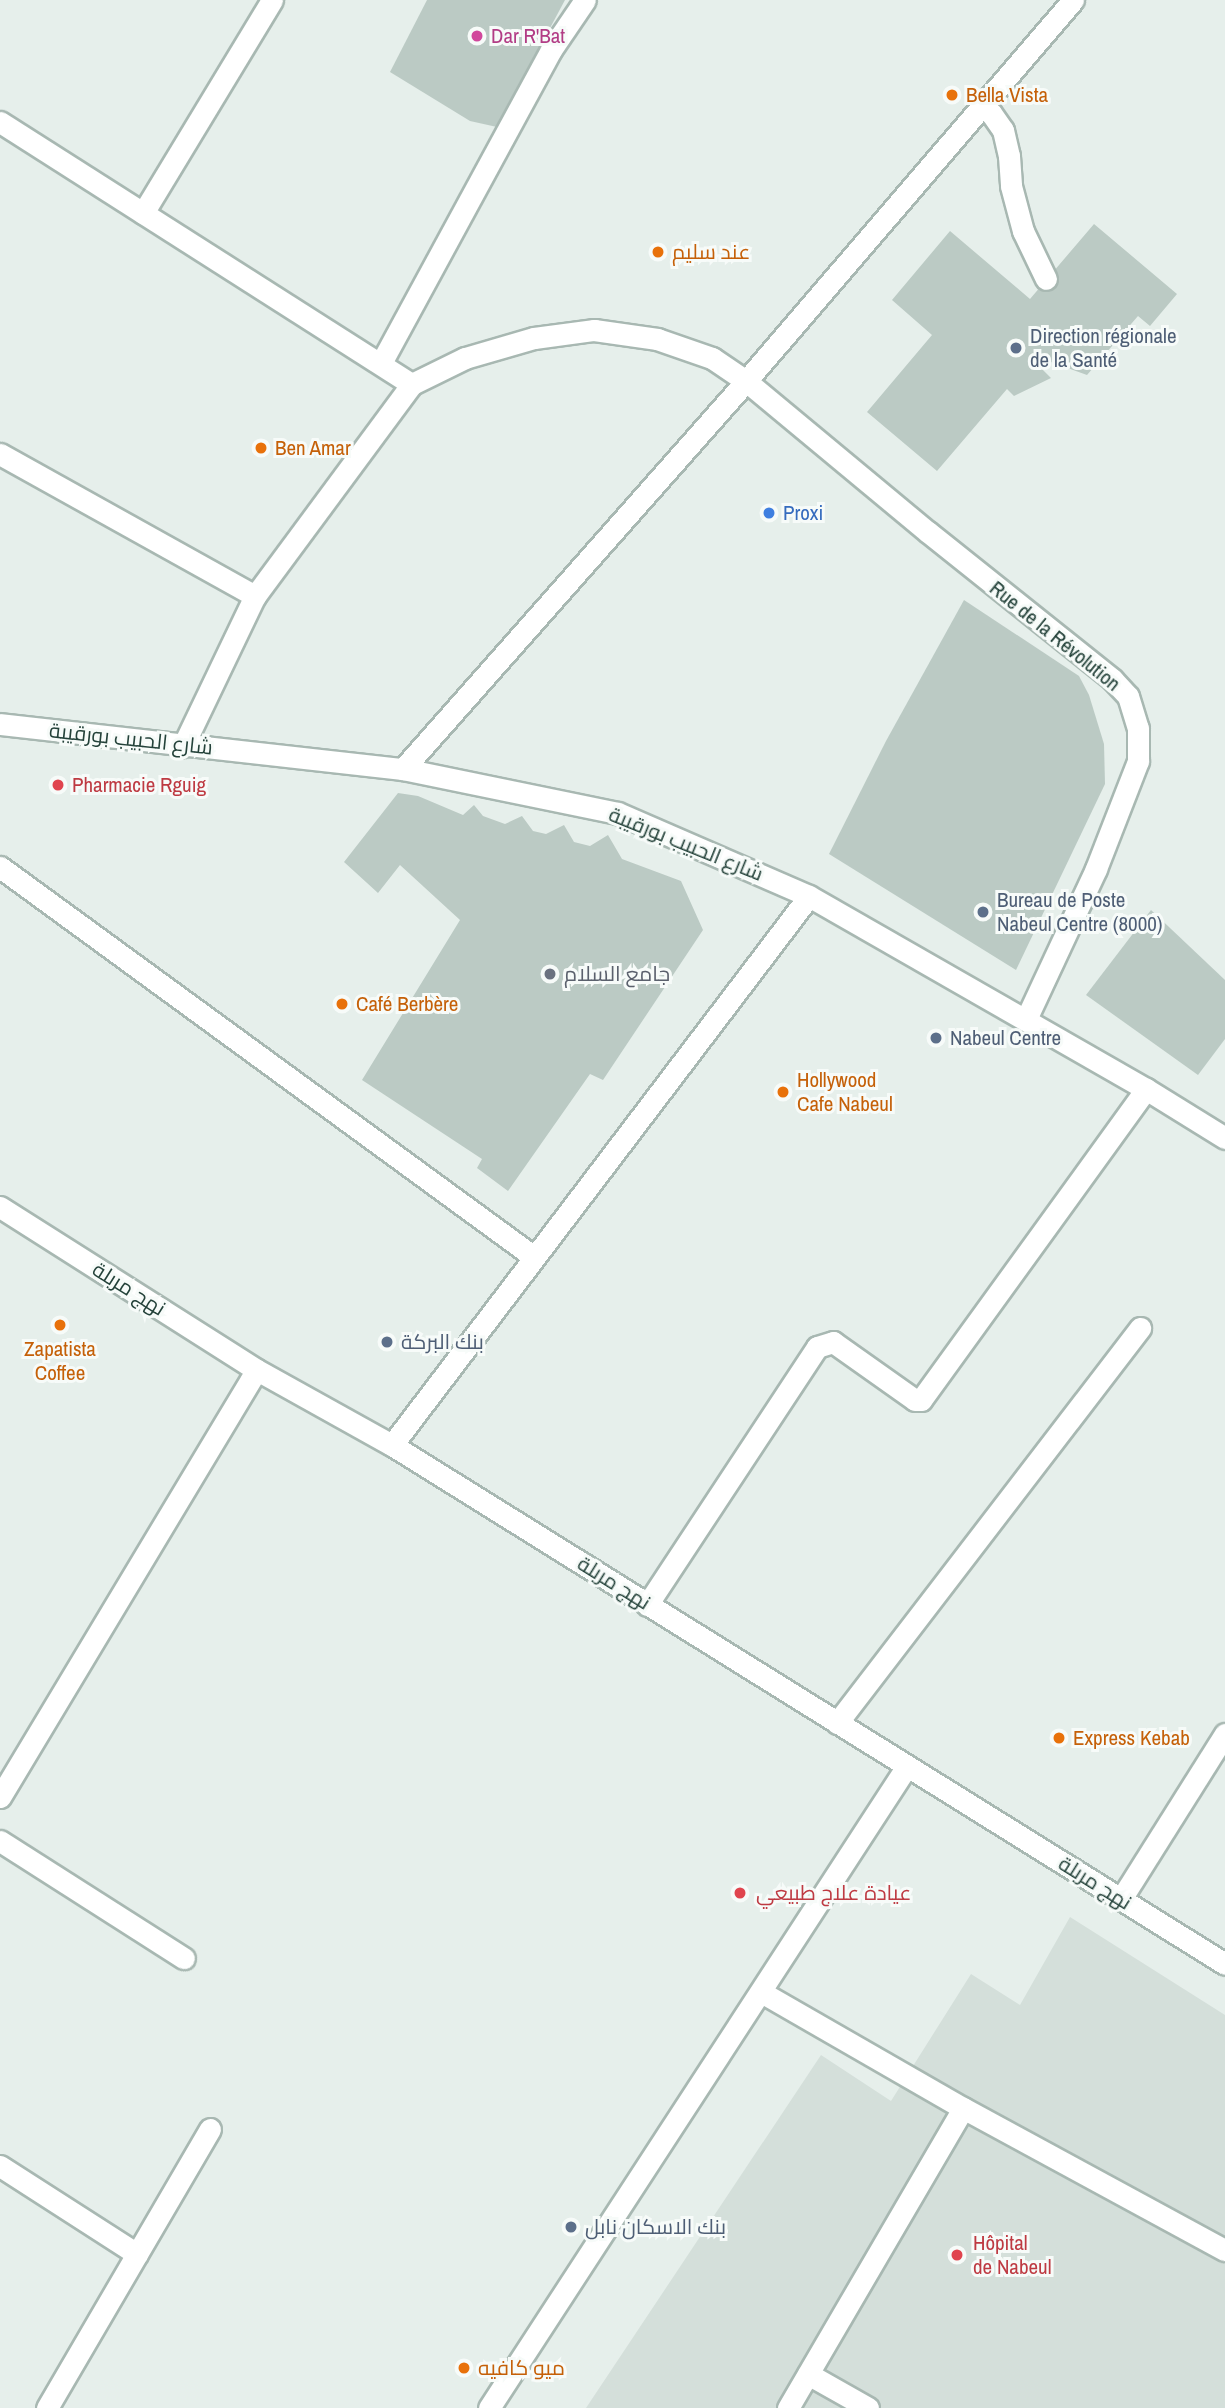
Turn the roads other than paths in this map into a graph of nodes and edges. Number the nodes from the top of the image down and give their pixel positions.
1 (272, 0) edge
2 (585, 0) edge
3 (1073, 0) edge
4 (981, 107) junction
5 (0, 121) edge
6 (143, 213) junction
7 (1046, 279) dead end
8 (381, 362) junction
9 (746, 381) junction
10 (412, 384) junction
11 (0, 454) edge
12 (255, 596) junction
13 (0, 724) edge
14 (183, 746) junction
15 (403, 769) junction
16 (0, 867) edge
17 (809, 896) junction
18 (1026, 1019) junction
19 (1146, 1089) junction
20 (1225, 1138) edge
21 (0, 1207) edge
22 (534, 1257) junction
23 (1140, 1328) dead end
24 (257, 1370) junction
25 (392, 1445) junction
26 (648, 1605) junction
27 (837, 1723) junction
28 (1225, 1734) edge
29 (907, 1766) junction
30 (0, 1797) edge
31 (0, 1841) edge
32 (1121, 1899) junction
33 (184, 1958) dead end
34 (1225, 1964) edge
35 (761, 1992) junction
36 (963, 2108) junction
37 (210, 2129) dead end
38 (0, 2166) edge
39 (1225, 2250) edge
40 (137, 2254) junction
41 (808, 2374) junction
42 (47, 2408) edge
43 (489, 2408) edge
44 (788, 2408) edge
45 (868, 2408) edge

1 - 6 street
2 - 8 street
3 - 4 street
4 - 7 street
4 - 9 street
5 - 6 street
6 - 8 street
8 - 10 street
9 - 10 street, Rue de la Révolution
9 - 15 street
9 - 18 street, Rue de la Révolution
10 - 12 street
11 - 12 street
12 - 14 street
13 - 14 street, شارع الحبيب بورقيبة
14 - 15 street, شارع الحبيب بورقيبة
15 - 17 street, شارع الحبيب بورقيبة
16 - 22 street
17 - 18 street, شارع الحبيب بورقيبة
17 - 22 street
18 - 19 street, شارع الحبيب بورقيبة
19 - 20 street, شارع الحبيب بورقيبة
19 - 26 street
21 - 24 street, نهج مربلة
22 - 25 street
23 - 27 street
24 - 25 street, نهج مربلة
24 - 30 street
25 - 26 street, نهج مربلة
26 - 27 street, نهج مربلة
27 - 29 street, نهج مربلة
28 - 32 street
29 - 32 street, نهج مربلة
29 - 35 street
31 - 33 street
32 - 34 street, نهج مربلة
35 - 36 street
35 - 43 street
36 - 39 street
36 - 41 street
37 - 40 street
38 - 40 street
40 - 42 street
41 - 44 street
41 - 45 street

